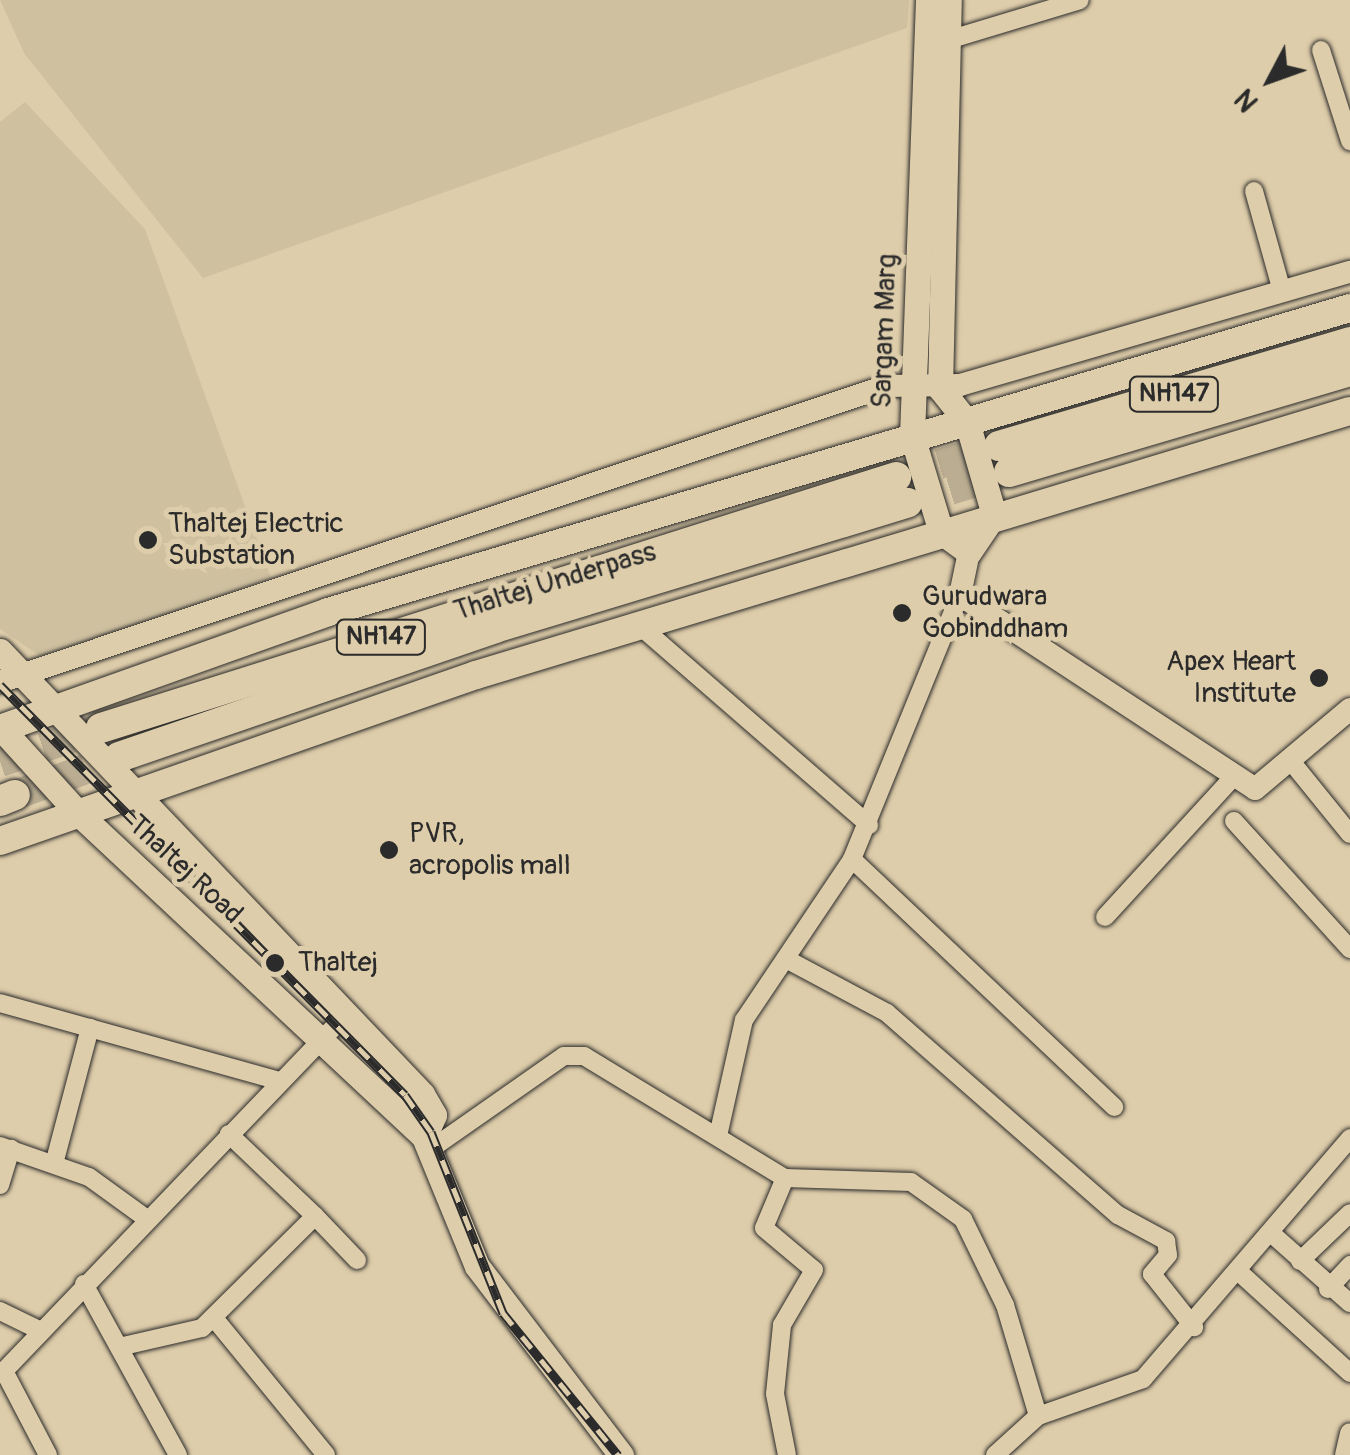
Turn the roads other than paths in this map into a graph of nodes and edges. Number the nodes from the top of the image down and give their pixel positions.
1 (928, 0) edge
2 (949, 0) edge
3 (1080, 0) edge
4 (936, 43) junction
5 (1321, 50) dead end
6 (1350, 142) edge
7 (1254, 191) dead end
8 (1350, 272) edge
9 (1282, 291) junction
10 (1350, 308) edge
11 (1350, 342) edge
12 (1350, 371) edge
13 (940, 388) junction
14 (910, 389) junction
15 (1350, 411) edge
16 (968, 422) junction
17 (912, 436) junction
18 (994, 515) junction
19 (941, 532) junction
20 (968, 552) junction
21 (960, 595) junction
22 (638, 625) junction
23 (0, 652) edge
24 (10, 678) edge
25 (1350, 708) edge
26 (52, 711) junction
27 (0, 728) edge
28 (101, 728) tunnel mouth
29 (119, 757) tunnel mouth
30 (1290, 760) junction
31 (1235, 775) junction
32 (130, 795) junction
33 (77, 812) junction
34 (1234, 821) dead end
35 (869, 825) junction
36 (1350, 834) edge
37 (0, 841) edge
38 (852, 859) junction
39 (1105, 917) dead end
40 (1350, 949) edge
41 (786, 959) junction
42 (0, 1003) edge
43 (345, 1015) junction
44 (90, 1028) junction
45 (320, 1040) junction
46 (280, 1080) junction
47 (1114, 1107) dead end
48 (229, 1134) junction
49 (718, 1136) junction
50 (1350, 1138) edge
51 (428, 1143) junction
52 (5, 1147) edge
53 (54, 1164) junction
54 (785, 1178) junction
55 (0, 1185) edge
56 (1350, 1213) edge
57 (316, 1216) junction
58 (146, 1219) junction
59 (1272, 1234) junction
60 (357, 1260) dead end
61 (1300, 1261) junction
62 (1350, 1265) edge
63 (1240, 1272) junction
64 (84, 1284) junction
65 (1328, 1289) junction
66 (1350, 1303) edge
67 (0, 1311) edge
68 (214, 1318) junction
69 (1194, 1327) junction
70 (41, 1331) junction
71 (118, 1347) junction
72 (2, 1373) edge
73 (1350, 1373) edge
74 (1038, 1416) junction
75 (1349, 1433) edge
76 (317, 1452) edge
77 (48, 1455) edge
78 (178, 1455) edge
79 (621, 1455) edge
80 (787, 1455) edge
81 (994, 1455) edge
82 (1344, 1455) edge

1 - 4 main road, Sargam Marg
2 - 4 main road, Sargam Marg
3 - 4 street
4 - 13 main road, Sargam Marg
4 - 14 main road, Sargam Marg
5 - 6 street
7 - 9 street
8 - 9 street
9 - 13 street
10 - 16 main road
11 - 12 highway, NH147
13 - 14 street
13 - 16 main road, Sargam Marg
14 - 17 main road, Sargam Marg
14 - 24 street
15 - 18 main road
16 - 17 main road
16 - 18 main road, Sargam Marg
17 - 19 main road, Sargam Marg
17 - 26 main road
18 - 19 main road
18 - 20 main road
19 - 20 main road
19 - 22 main road
20 - 21 street
21 - 31 street
21 - 35 street
22 - 32 main road
22 - 35 street
23 - 24 main road, Thaltej Road
24 - 26 main road, Thaltej Road
25 - 30 street
26 - 27 main road
26 - 32 main road, Thaltej Road
27 - 33 main road, Thaltej Road
28 - 29 highway, Thaltej Underpass / NH147
30 - 31 street
30 - 36 street
31 - 39 street
32 - 33 main road
32 - 43 main road, Thaltej Road
33 - 37 main road
33 - 45 main road, Thaltej Road
34 - 40 street
35 - 38 street
38 - 41 street
38 - 47 street
41 - 49 street
41 - 69 street
42 - 44 street
43 - 45 street
43 - 51 main road, Thaltej Road
44 - 46 street
44 - 53 street
45 - 46 street
45 - 51 main road, Thaltej Road
46 - 48 street
48 - 57 street
48 - 58 street
49 - 51 street
49 - 54 street
50 - 59 street
51 - 79 main road, Thaltej Road
52 - 53 street
52 - 55 street
53 - 58 street
54 - 74 street
54 - 80 street
56 - 61 street
57 - 60 street
57 - 68 street
58 - 64 street
59 - 61 street
59 - 63 street
61 - 65 street
62 - 65 street
63 - 69 street
63 - 73 street
64 - 70 street
64 - 71 street
65 - 66 street
67 - 70 street
68 - 71 street
68 - 76 street
69 - 74 street
70 - 72 street
71 - 78 street
72 - 77 street
74 - 81 street
75 - 82 street

